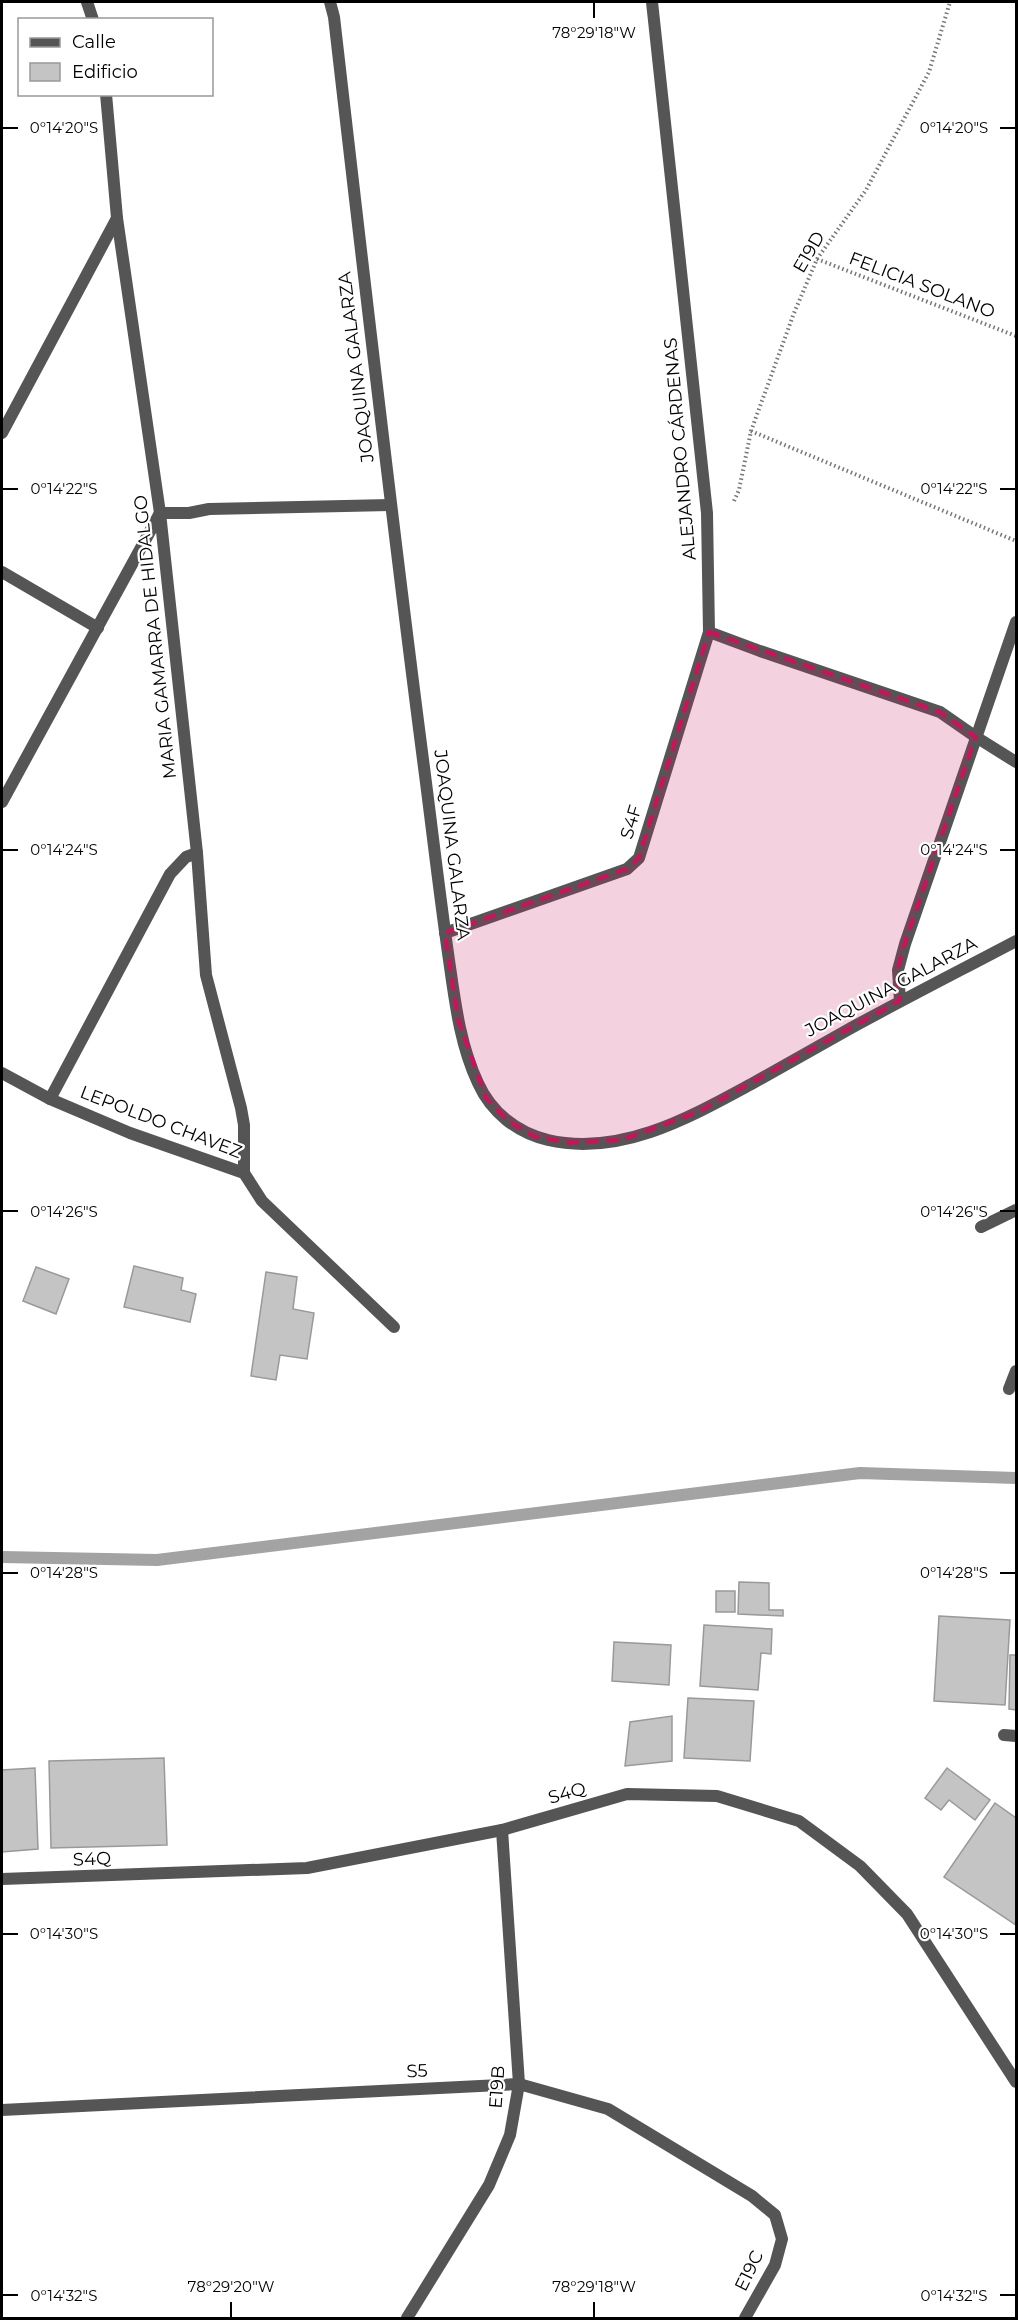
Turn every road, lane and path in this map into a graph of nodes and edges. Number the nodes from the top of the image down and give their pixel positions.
1 (87, 2) edge
2 (330, 2) edge
3 (652, 2) edge
4 (950, 2) edge
5 (92, 18) edge
6 (106, 96) edge
7 (117, 218) junction
8 (817, 259) junction
9 (1017, 336) edge
10 (751, 431) junction
11 (2, 433) edge
12 (390, 506) junction
13 (160, 513) junction
14 (707, 513) junction
15 (1017, 541) edge
16 (2, 572) edge
17 (1017, 622) edge
18 (98, 628) junction
19 (709, 632) junction
20 (976, 737) junction
21 (1017, 762) edge
22 (2, 802) edge
23 (197, 853) junction
24 (445, 933) junction
25 (1017, 941) edge
26 (900, 1001) junction
27 (2, 1072) edge
28 (51, 1099) junction
29 (244, 1173) junction
30 (1017, 1209) edge
31 (981, 1227) dead end
32 (394, 1327) dead end
33 (1017, 1371) edge
34 (1009, 1389) dead end
35 (502, 1830) junction
36 (2, 1879) edge
37 (1017, 2082) edge
38 (519, 2084) junction
39 (2, 2110) edge
40 (782, 2239) joint
41 (407, 2319) edge
42 (745, 2319) edge

1 - 5 street
2 - 12 street, JOAQUINA GALARZA
3 - 14 street, ALEJANDRO CÁRDENAS
4 - 8 path, E19D
6 - 7 street, MARIA GAMARRA DE HIDALGO
7 - 11 street
7 - 13 street, MARIA GAMARRA DE HIDALGO
8 - 9 path, FELICIA SOLANO
8 - 10 path, E19D
10 - 14 path, E19D
10 - 15 path
12 - 13 street
12 - 24 street, JOAQUINA GALARZA
13 - 18 street
13 - 23 street, MARIA GAMARRA DE HIDALGO
14 - 19 street, ALEJANDRO CÁRDENAS
16 - 18 street
17 - 20 street
18 - 22 street
19 - 20 street
19 - 24 street, S4F
20 - 21 street
20 - 26 street
23 - 28 street
23 - 29 street, MARIA GAMARRA DE HIDALGO
24 - 26 street, JOAQUINA GALARZA
25 - 26 street, JOAQUINA GALARZA
27 - 28 street, LEPOLDO CHAVEZ
28 - 29 street, LEPOLDO CHAVEZ
29 - 32 street, LEPOLDO CHAVEZ
30 - 31 street
33 - 34 street
35 - 36 street, S4Q
35 - 37 street, S4Q
35 - 38 street, E19B
38 - 39 street, S5
38 - 40 street, S5
38 - 41 street, E19B
40 - 42 street, E19C

